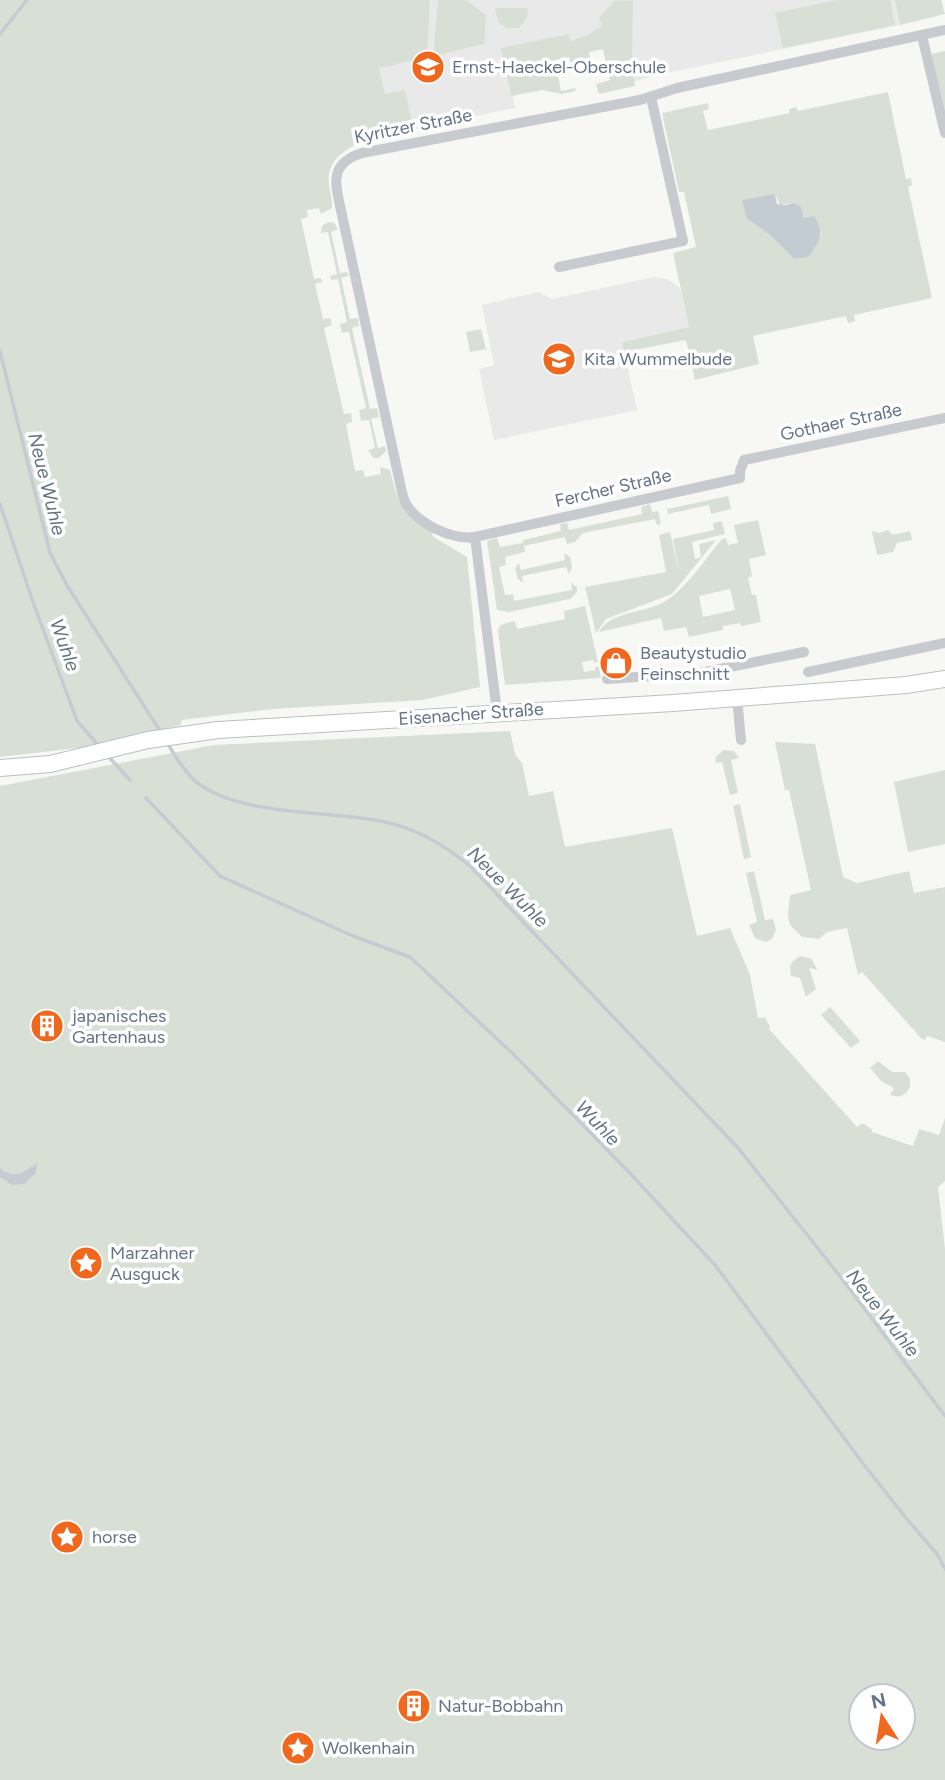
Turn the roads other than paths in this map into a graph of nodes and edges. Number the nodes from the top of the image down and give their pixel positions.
1 (945, 30) edge
2 (922, 36) junction
3 (651, 97) junction
4 (945, 133) edge
5 (559, 267) dead end
6 (945, 418) edge
7 (744, 460) joint
8 (475, 537) junction
9 (945, 643) edge
10 (804, 652) dead end
11 (808, 672) dead end
12 (607, 679) dead end
13 (945, 679) edge
14 (737, 698) junction
15 (497, 712) junction
16 (741, 740) dead end
17 (0, 768) edge

1 - 2 street, Kyritzer Straße
2 - 3 street, Kyritzer Straße
2 - 4 street
3 - 5 street
3 - 8 street, Kyritzer Straße
6 - 7 street, Gothaer Straße
7 - 8 street, Fercher Straße
8 - 15 street
9 - 11 street
10 - 12 street
13 - 14 street, Eisenacher Straße
14 - 15 street, Eisenacher Straße
14 - 16 street
15 - 17 street, Eisenacher Straße

